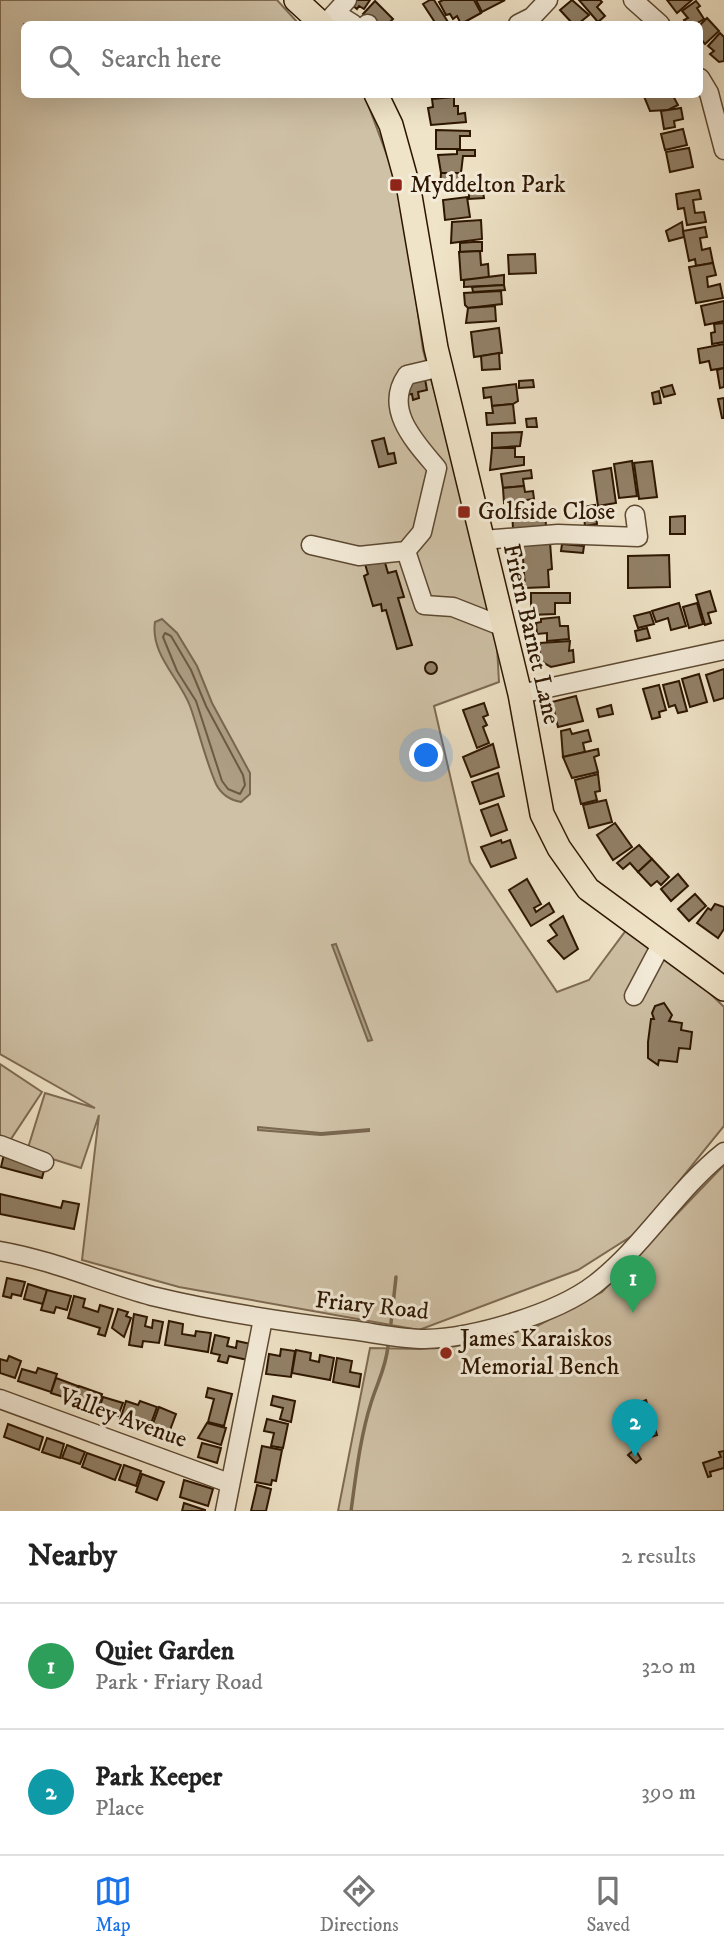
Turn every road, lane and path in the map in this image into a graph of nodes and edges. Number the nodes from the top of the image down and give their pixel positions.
1 (296, 0) edge
2 (548, 0) edge
3 (633, 0) edge
4 (333, 16) edge
5 (524, 21) edge
6 (657, 21) edge
7 (711, 88) edge
8 (378, 98) edge
9 (724, 150) edge
10 (441, 367) junction
11 (635, 515) dead end
12 (483, 540) junction
13 (310, 545) dead end
14 (406, 551) junction
15 (504, 626) junction
16 (724, 650) edge
17 (520, 694) junction
18 (663, 943) junction
19 (724, 989) edge
20 (635, 996) dead end
21 (1, 1149) edge
22 (724, 1152) edge
23 (44, 1162) dead end
24 (0, 1251) edge
25 (262, 1319) junction
26 (0, 1399) edge
27 (229, 1483) junction
28 (225, 1511) edge

1 - 4 main road
2 - 5 street
3 - 6 street
7 - 9 street
8 - 10 main road, Friern Barnet Lane
10 - 12 main road, Friern Barnet Lane
10 - 14 street
11 - 12 street
12 - 15 main road, Friern Barnet Lane
13 - 14 street
14 - 15 street
15 - 17 main road, Friern Barnet Lane
16 - 17 street
17 - 18 main road, Friern Barnet Lane
18 - 19 main road, Friern Barnet Lane
18 - 20 street
21 - 23 street
22 - 25 street, Friary Road
24 - 25 street, Friary Road
25 - 27 street
26 - 27 street, Valley Avenue
27 - 28 street

